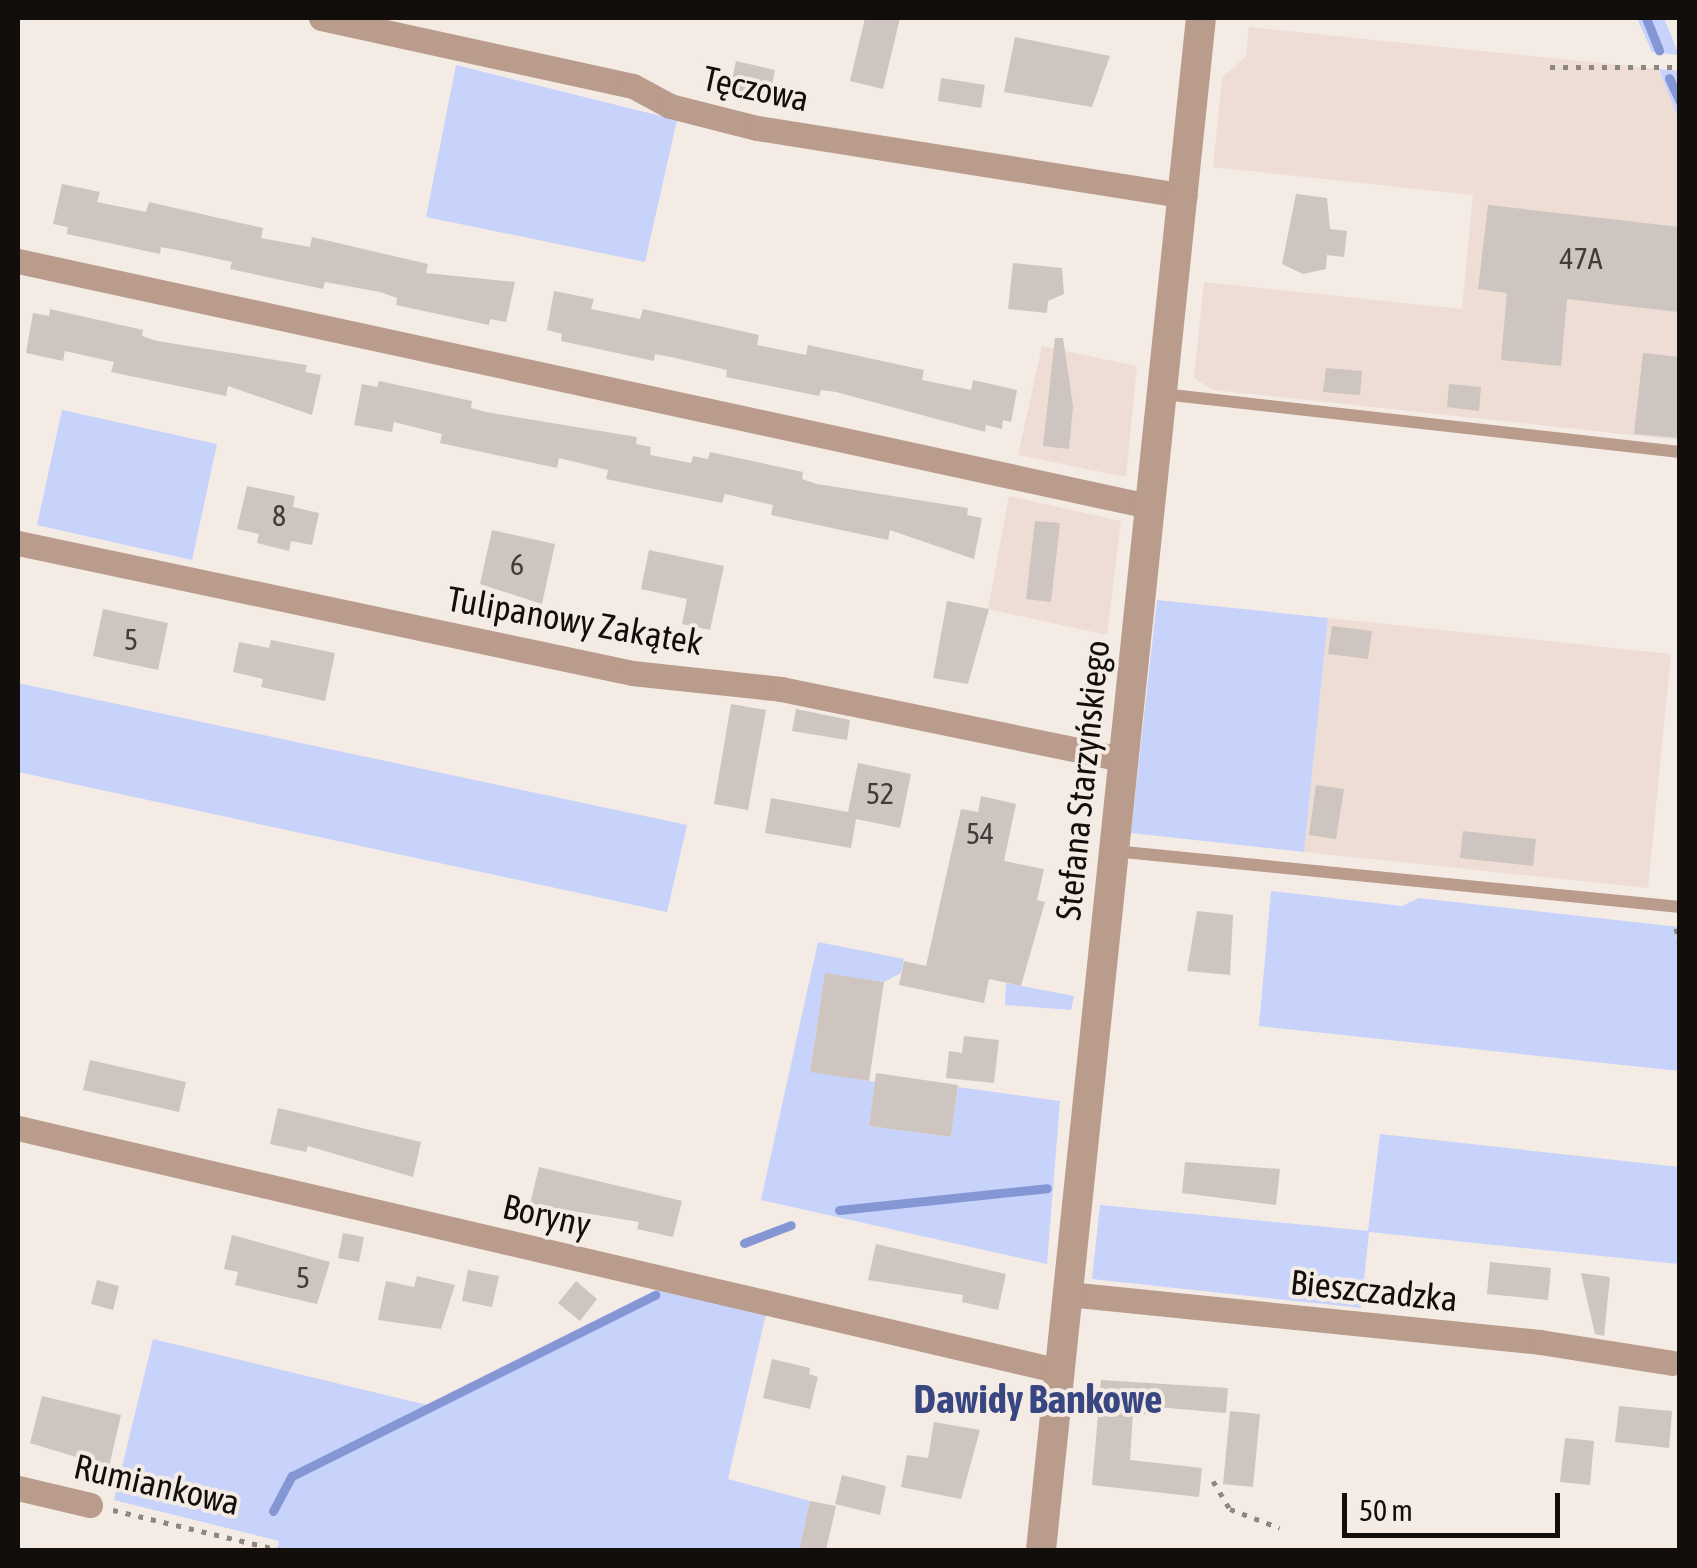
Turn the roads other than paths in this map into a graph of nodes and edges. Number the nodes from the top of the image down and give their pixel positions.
1 (321, 18) edge
2 (1201, 18) edge
3 (1184, 196) junction
4 (18, 261) edge
5 (1164, 394) junction
6 (1680, 452) edge
7 (1148, 506) junction
8 (18, 543) edge
9 (1122, 759) junction
10 (1112, 851) junction
11 (1680, 907) edge
12 (18, 1128) edge
13 (1068, 1294) junction
14 (1672, 1363) dead end
15 (1060, 1371) junction
16 (18, 1488) edge
17 (90, 1505) road end
18 (1041, 1550) edge

1 - 3 street, Tęczowa
2 - 3 street, Stefana Starzyńskiego
3 - 5 street, Stefana Starzyńskiego
4 - 7 street
5 - 6 lane
5 - 7 street, Stefana Starzyńskiego
7 - 9 street, Stefana Starzyńskiego
8 - 9 street, Tulipanowy Zakątek
9 - 10 street, Stefana Starzyńskiego
10 - 11 lane
10 - 13 street, Stefana Starzyńskiego
12 - 15 street, Boryny
13 - 14 street, Bieszczadzka
13 - 15 street, Stefana Starzyńskiego
15 - 18 street, Stefana Starzyńskiego
16 - 17 street, Rumiankowa

